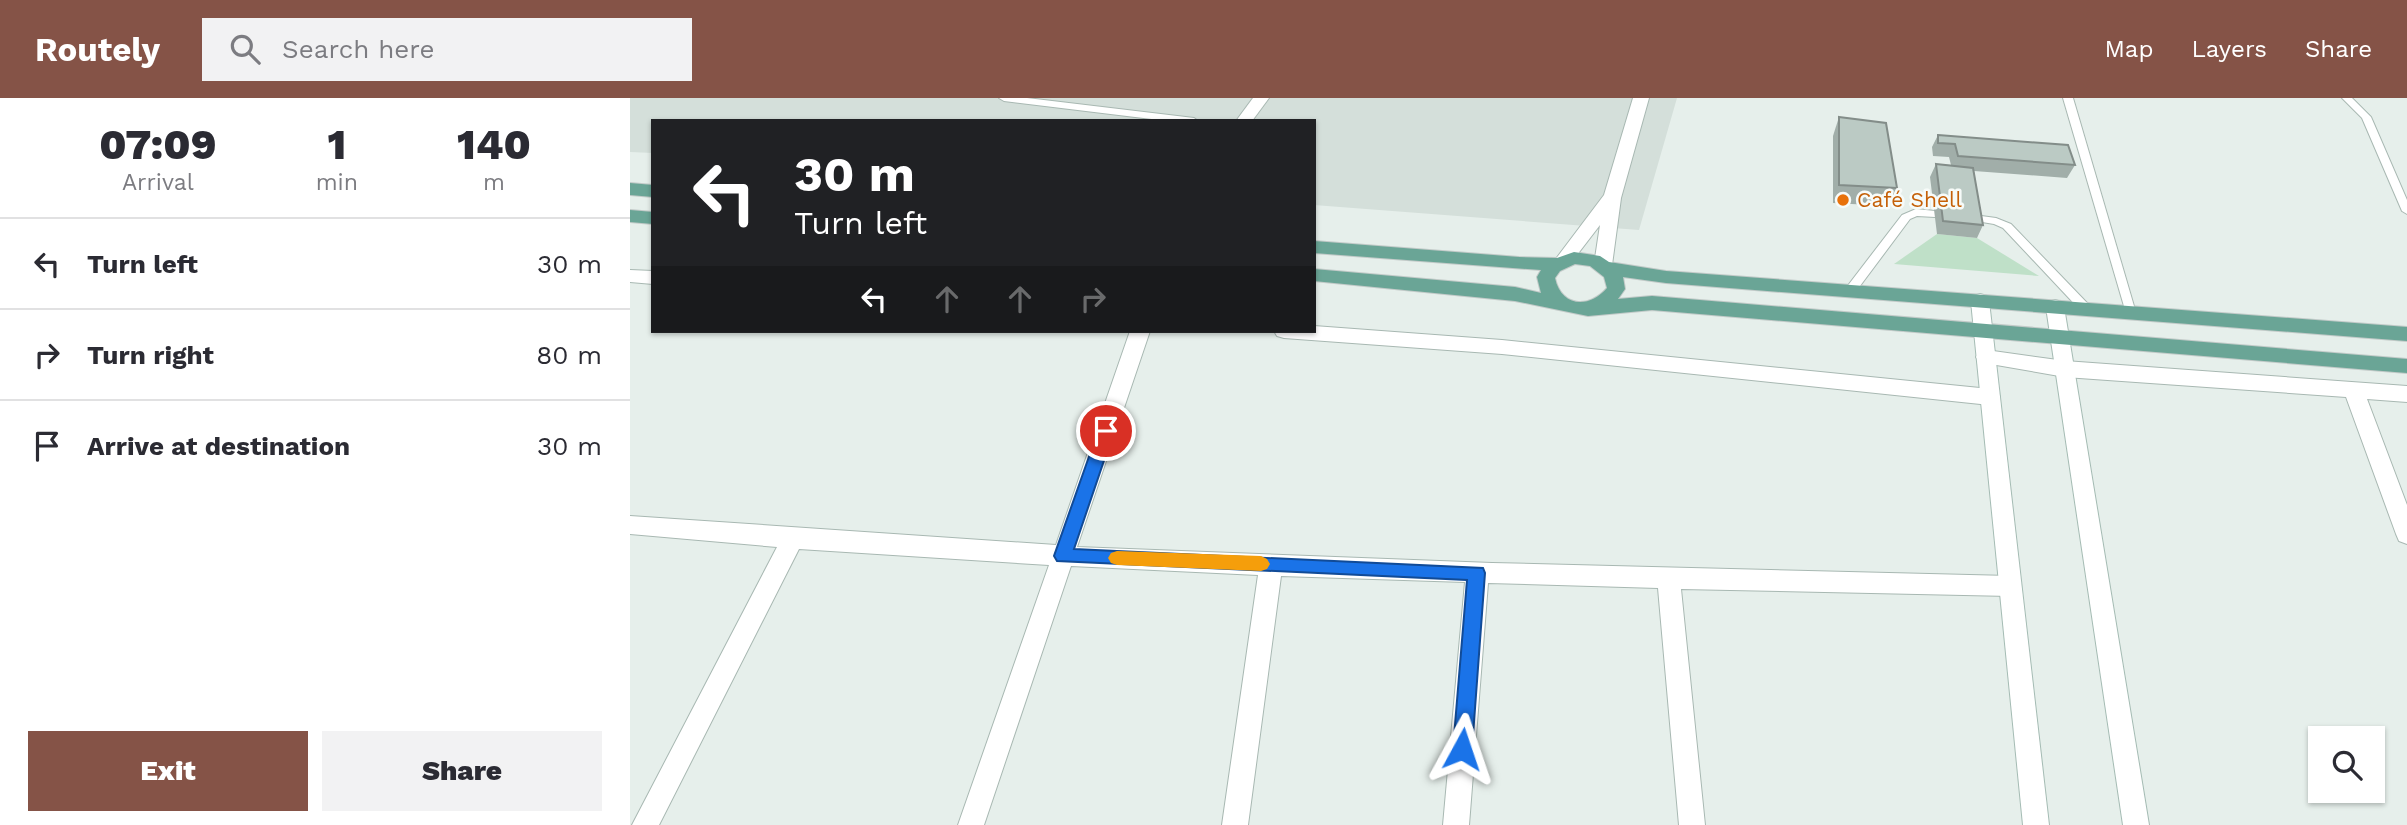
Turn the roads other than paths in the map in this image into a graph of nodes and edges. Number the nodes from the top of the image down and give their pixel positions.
1 (1004, 98) edge
2 (1261, 98) edge
3 (1641, 98) edge
4 (2068, 98) edge
5 (2347, 98) edge
6 (1177, 119) edge
7 (1245, 119) edge
8 (630, 190) edge
9 (651, 191) edge
10 (1612, 198) junction
11 (2407, 211) edge
12 (1935, 214) dead end
13 (630, 216) edge
14 (651, 218) edge
15 (1974, 218) edge
16 (1316, 247) edge
17 (1561, 262) junction
18 (1605, 266) junction
19 (1316, 275) edge
20 (630, 276) edge
21 (651, 278) edge
22 (1850, 291) junction
23 (1980, 301) junction
24 (1562, 305) junction
25 (1597, 307) junction
26 (2055, 307) junction
27 (2086, 309) junction
28 (2131, 313) junction
29 (1983, 329) junction
30 (1139, 333) edge
31 (1310, 333) edge
32 (2407, 334) edge
33 (2061, 338) junction
34 (1986, 357) junction
35 (2407, 366) edge
36 (2065, 369) junction
37 (2353, 389) junction
38 (2407, 394) edge
39 (1990, 397) junction
40 (630, 525) edge
41 (2407, 534) edge
42 (792, 540) junction
43 (1063, 556) junction
44 (1271, 564) junction
45 (1476, 573) junction
46 (1669, 578) junction
47 (2010, 586) junction
48 (645, 825) edge
49 (971, 825) edge
50 (1235, 825) edge
51 (1456, 825) edge
52 (1692, 825) edge
53 (2036, 825) edge
54 (2136, 825) edge

1 - 6 lane
2 - 7 street
3 - 10 street
4 - 28 lane
5 - 11 lane
8 - 9 main road
10 - 17 street
10 - 18 street
12 - 22 lane
13 - 14 main road
15 - 27 lane
16 - 17 main road
17 - 18 main road
17 - 24 main road
18 - 22 main road
18 - 25 main road
19 - 24 main road
20 - 21 street
22 - 23 main road
23 - 26 main road
23 - 29 street
24 - 25 main road
25 - 29 main road
26 - 27 main road
26 - 33 street
27 - 28 main road
28 - 32 main road
29 - 33 main road
29 - 34 street
30 - 43 street
31 - 39 street
33 - 35 main road
33 - 36 street
34 - 36 street
34 - 39 street
36 - 37 street
36 - 54 street
37 - 38 street
37 - 41 street
39 - 47 street
40 - 42 street
42 - 43 street
42 - 48 street
43 - 44 street
43 - 49 street
44 - 45 street
44 - 50 street
45 - 46 street
45 - 51 street
46 - 47 street
46 - 52 street
47 - 53 street

